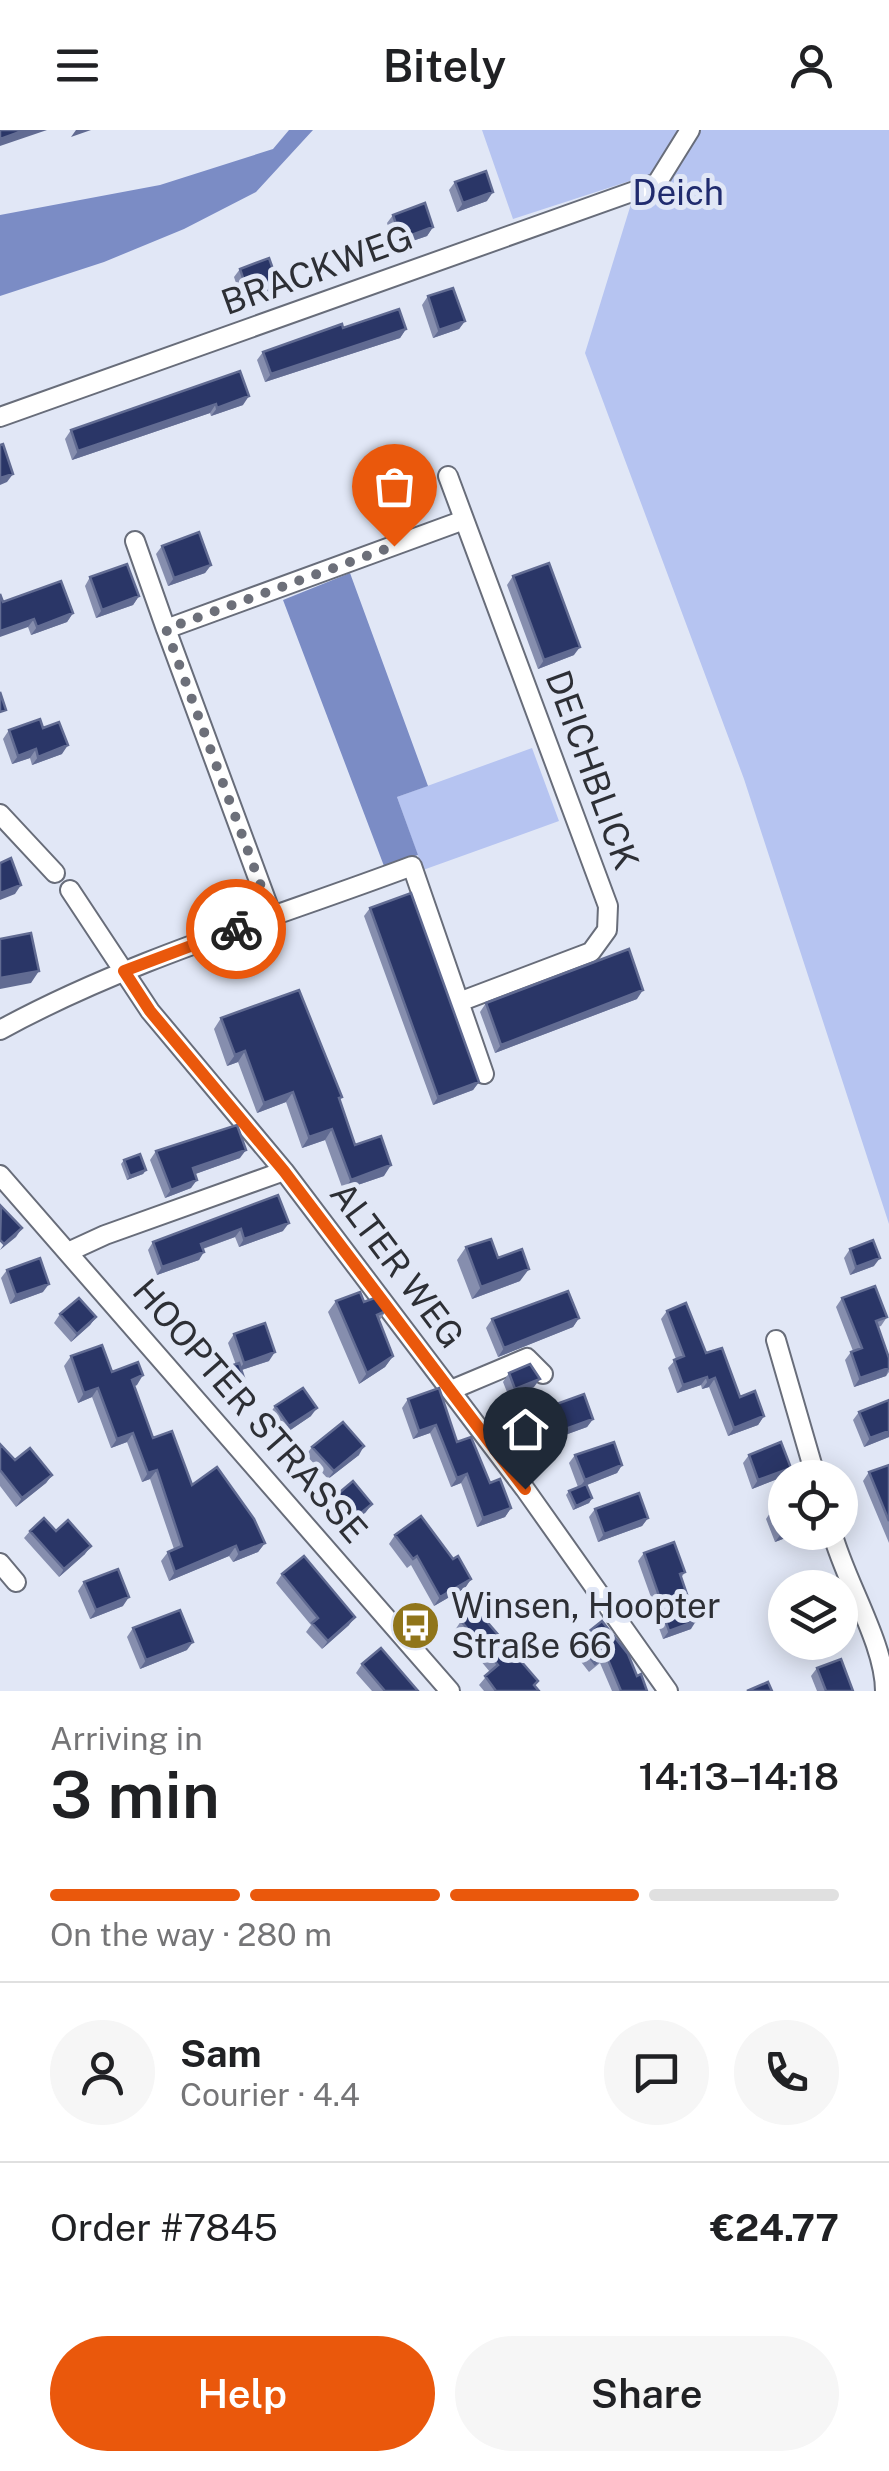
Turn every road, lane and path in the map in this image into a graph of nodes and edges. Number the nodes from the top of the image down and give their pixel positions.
1 (690, 130) edge
2 (0, 417) edge
3 (448, 476) dead end
4 (464, 520) junction
5 (134, 542) dead end
6 (166, 629) junction
7 (0, 814) edge
8 (55, 873) dead end
9 (70, 890) dead end
10 (272, 916) junction
11 (124, 971) junction
12 (459, 1002) junction
13 (0, 1030) edge
14 (484, 1074) dead end
15 (284, 1171) junction
16 (0, 1175) edge
17 (68, 1252) junction
18 (776, 1340) dead end
19 (543, 1374) dead end
20 (452, 1390) junction
21 (811, 1460) edge
22 (839, 1550) edge
23 (0, 1562) edge
24 (16, 1582) dead end
25 (450, 1691) edge
26 (668, 1691) edge
27 (885, 1691) edge

1 - 2 street, BRACKWEG
3 - 4 street, DEICHBLICK
4 - 6 street
4 - 12 street, DEICHBLICK
5 - 6 street
6 - 10 street
7 - 8 street
9 - 11 street, ALTER WEG
10 - 11 street
10 - 12 street
11 - 13 street
11 - 15 street, ALTER WEG
12 - 14 street
15 - 17 street, ALTER WEG
15 - 20 street, ALTER WEG
16 - 17 street, HOOPTER STRASSE
17 - 25 street, HOOPTER STRASSE
18 - 21 street
19 - 20 street
20 - 26 street, ALTER WEG
22 - 27 street
23 - 24 street

